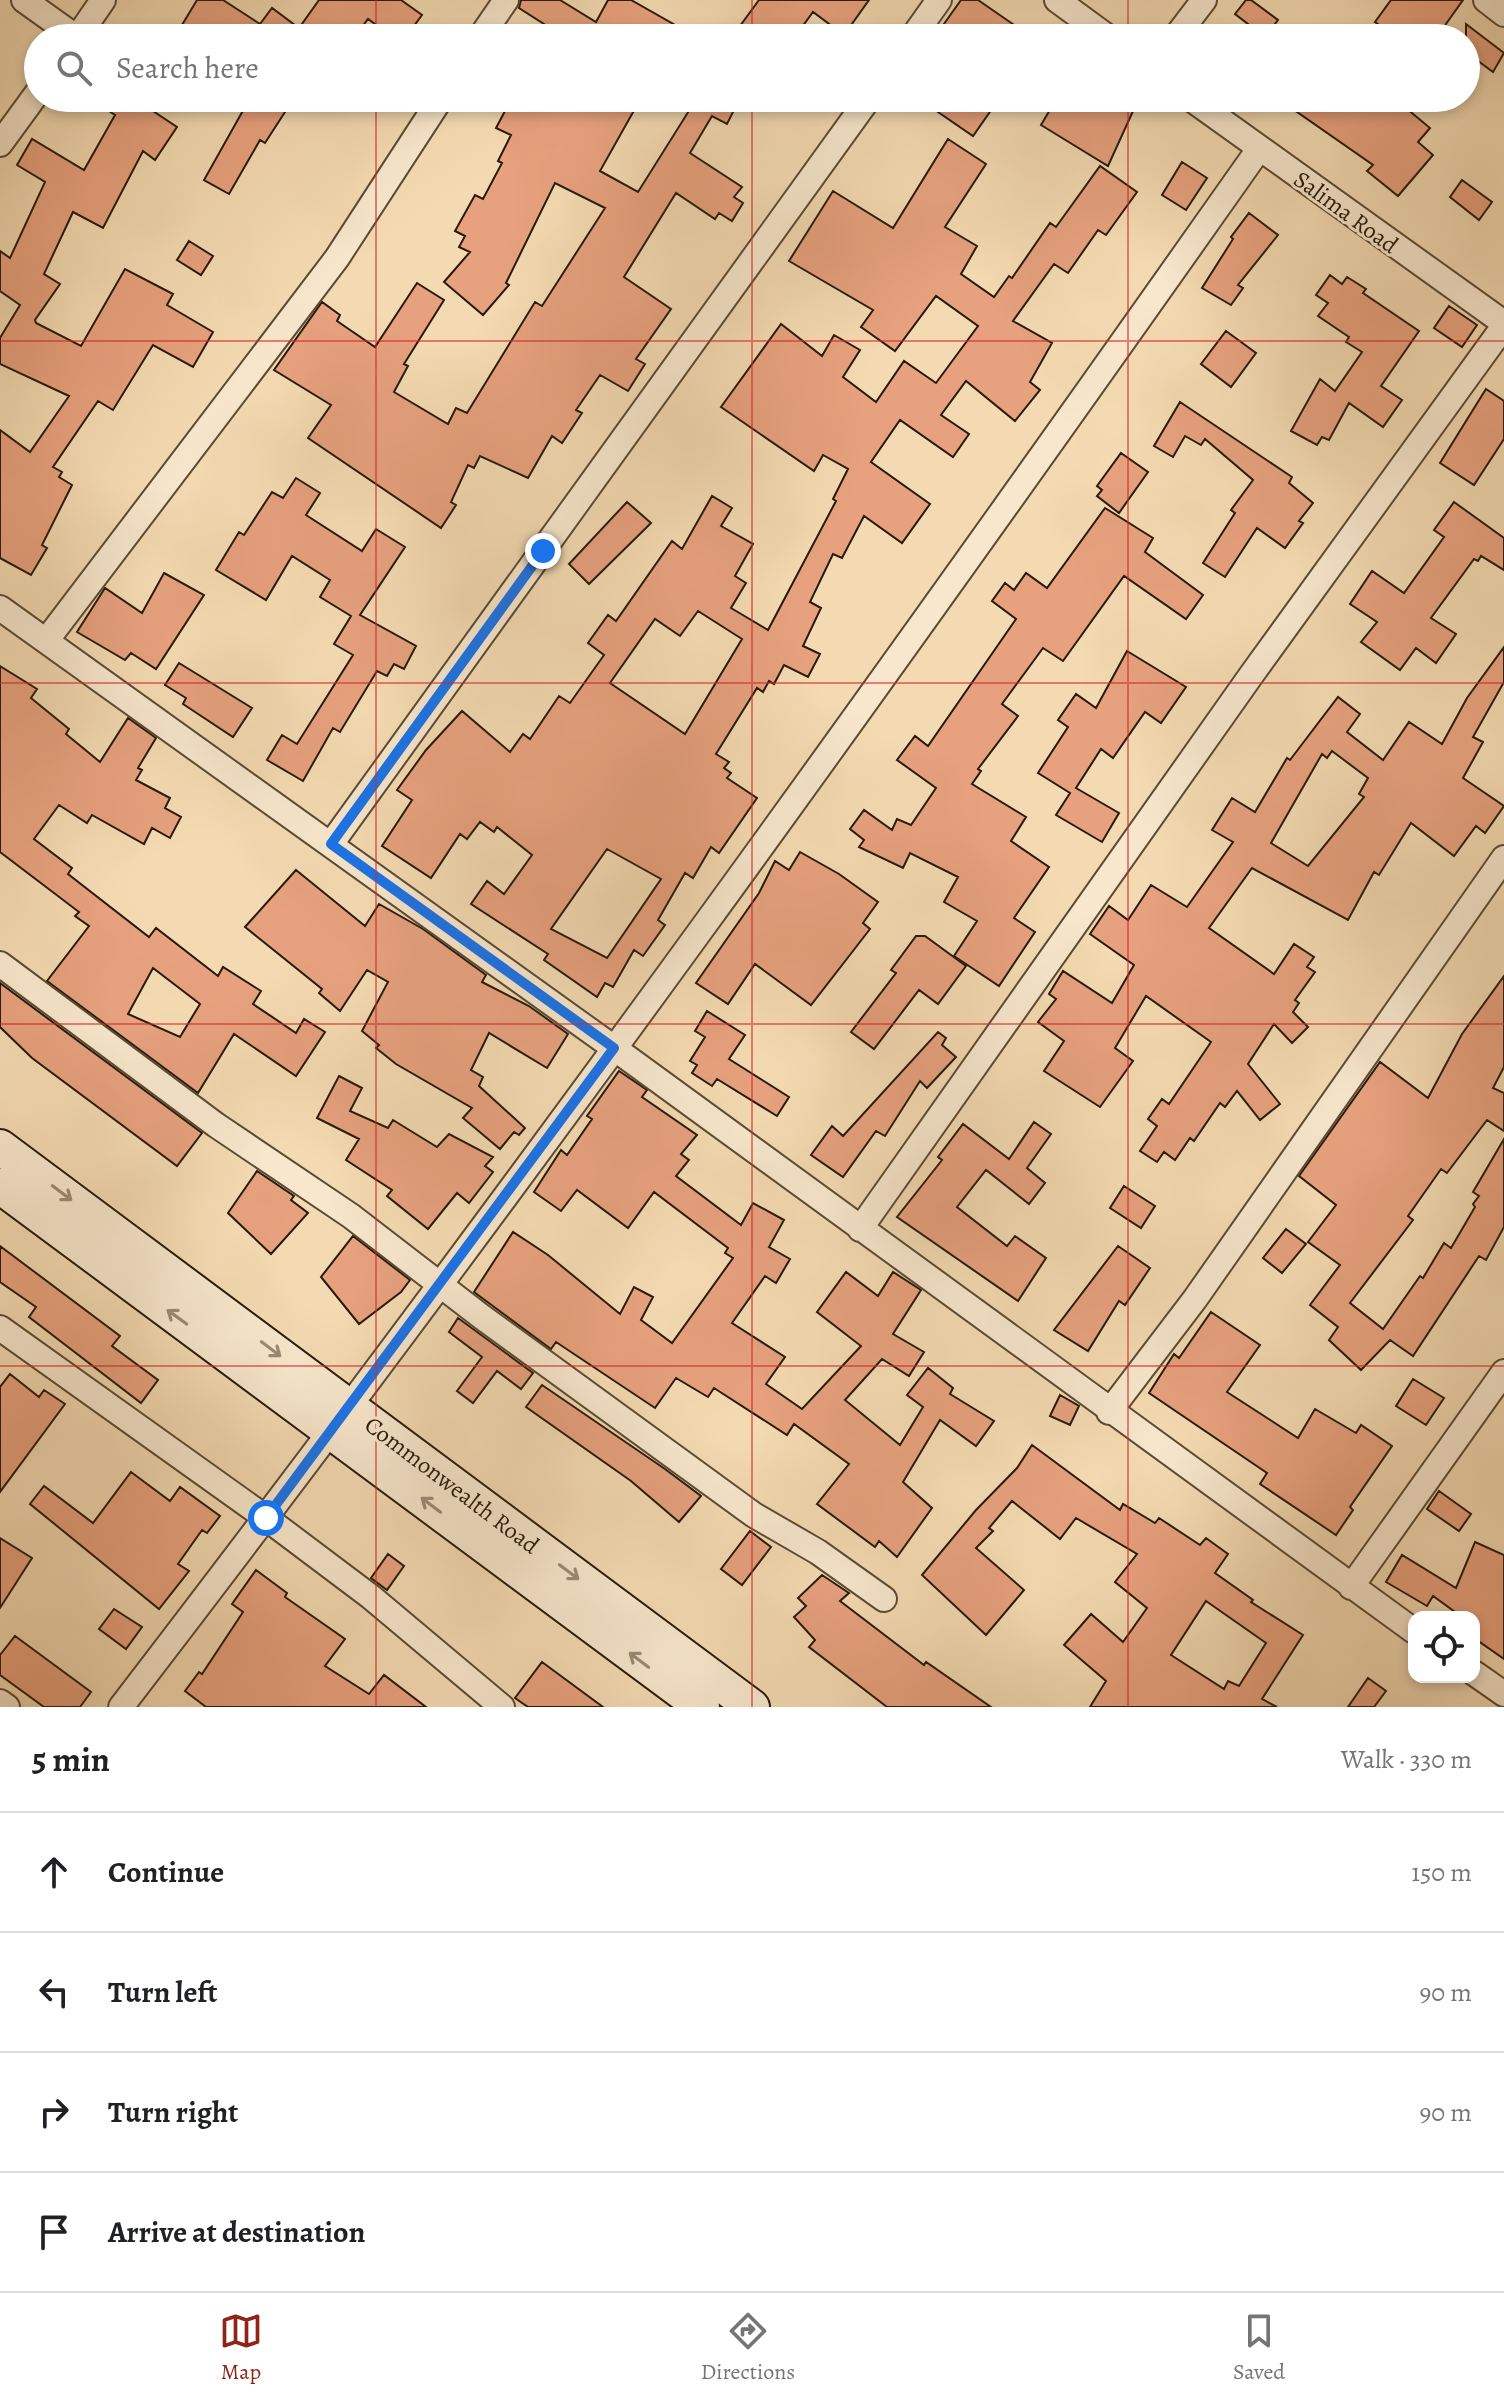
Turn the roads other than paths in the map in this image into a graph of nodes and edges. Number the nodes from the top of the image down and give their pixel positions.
1 (24, 0) edge
2 (103, 0) edge
3 (506, 0) edge
4 (939, 0) edge
5 (1057, 0) edge
6 (1204, 0) edge
7 (1486, 0) edge
8 (1504, 14) edge
9 (57, 24) edge
10 (87, 24) edge
11 (490, 24) edge
12 (922, 24) edge
13 (1090, 24) edge
14 (1186, 24) edge
15 (24, 111) edge
16 (432, 112) edge
17 (859, 112) edge
18 (1209, 112) edge
19 (0, 144) edge
20 (1259, 149) junction
21 (1504, 325) edge
22 (0, 608) edge
23 (46, 641) junction
24 (331, 844) junction
25 (1504, 858) edge
26 (0, 964) edge
27 (614, 1048) junction
28 (0, 1147) edge
29 (0, 1186) edge
30 (860, 1229) junction
31 (442, 1286) junction
32 (0, 1328) edge
33 (1504, 1372) edge
34 (1109, 1412) junction
35 (341, 1420) junction
36 (266, 1518) junction
37 (1351, 1587) junction
38 (884, 1599) dead end
39 (1408, 1627) edge
40 (1480, 1677) edge
41 (1504, 1694) edge
42 (0, 1702) edge
43 (7, 1707) edge
44 (121, 1707) edge
45 (502, 1707) edge
46 (702, 1707) edge
47 (752, 1707) edge

1 - 9 street
2 - 10 street
3 - 11 street
4 - 12 street
5 - 13 street
6 - 14 street
7 - 8 street
15 - 19 street
16 - 23 street
17 - 24 street
18 - 20 street, Salima Road
20 - 21 street, Salima Road
20 - 27 street
21 - 30 street
22 - 23 street
23 - 24 street
24 - 27 street
25 - 34 street
26 - 31 street
27 - 30 street
27 - 31 street
28 -> 35 main road, Commonwealth Road
35 -> 29 main road, Commonwealth Road
30 - 34 street
31 - 35 street
31 - 38 street
32 - 36 street
33 - 37 street
34 - 37 street
35 - 36 street
46 -> 35 main road, Commonwealth Road
35 -> 47 main road, Commonwealth Road
36 - 44 street
36 - 45 street
37 - 39 street
40 - 41 street
42 - 43 street

